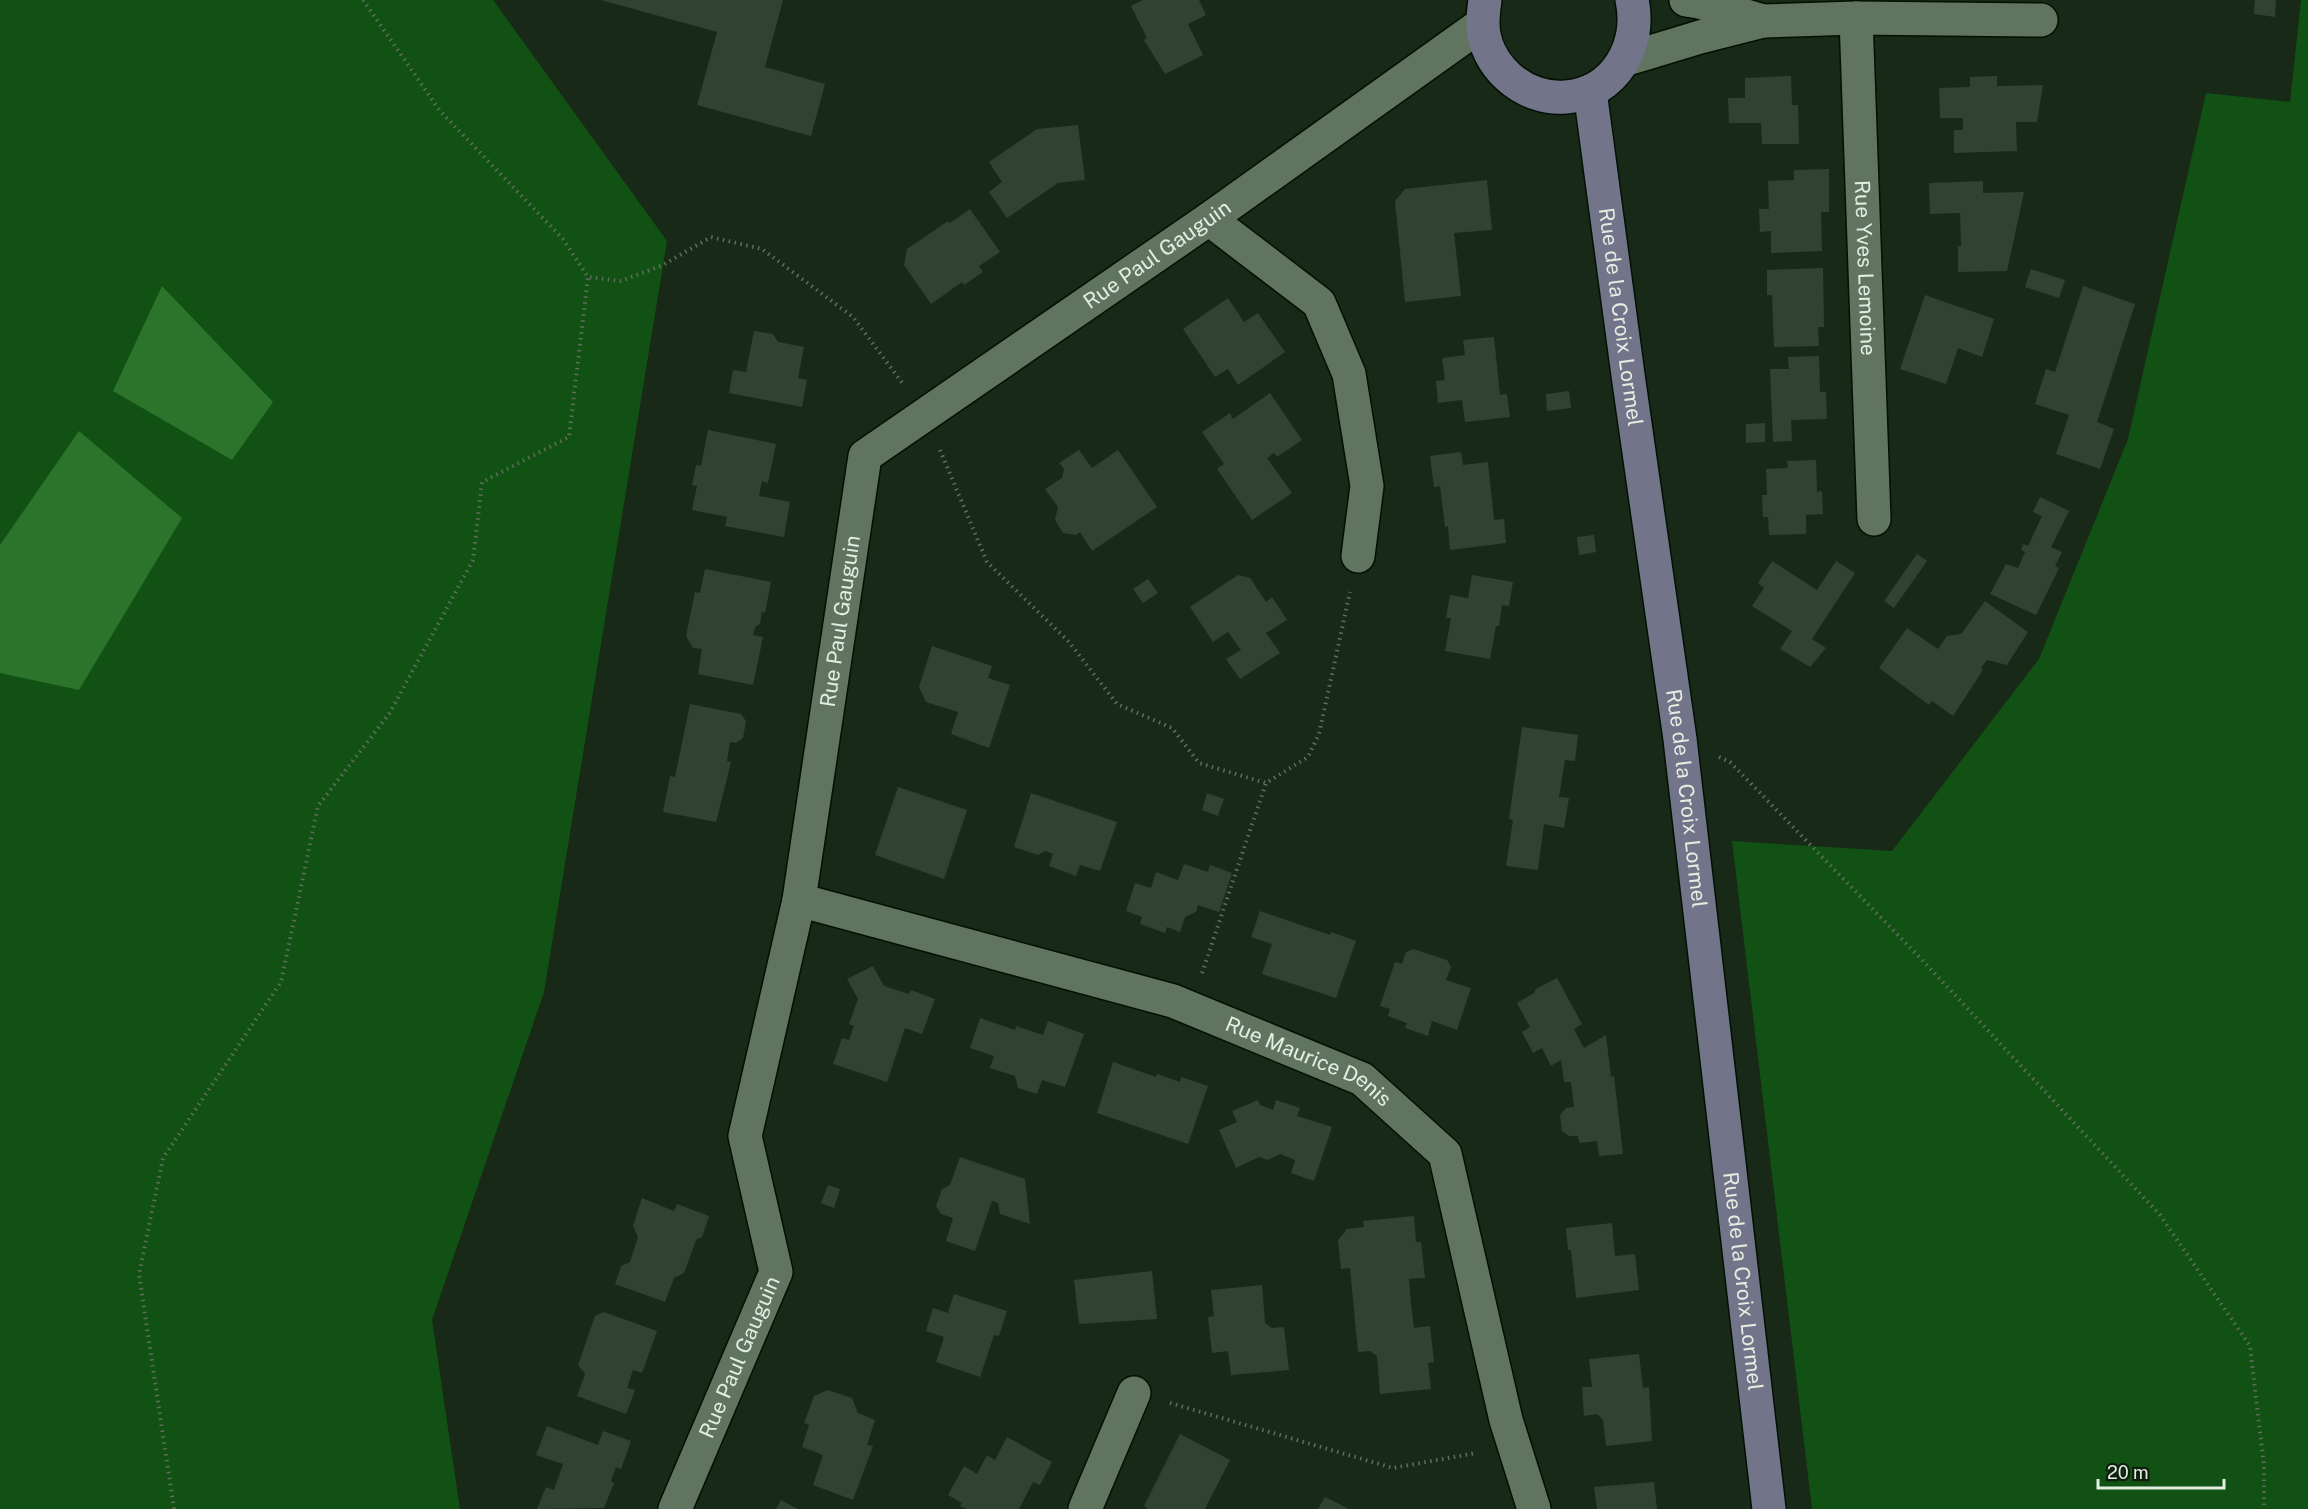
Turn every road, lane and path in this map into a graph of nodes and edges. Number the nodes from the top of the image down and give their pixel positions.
1 (363, 0) edge
2 (1632, 0) edge
3 (1686, 0) edge
4 (1484, 12) edge
5 (1856, 18) junction
6 (2041, 20) dead end
7 (1763, 21) junction
8 (1624, 60) junction
9 (1590, 91) junction
10 (1209, 219) junction
11 (588, 277) junction
12 (925, 414) junction
13 (1874, 519) dead end
14 (1358, 556) joint
15 (1680, 740) junction
16 (1266, 783) junction
17 (800, 900) junction
18 (1190, 1008) junction
19 (1134, 1393) joint
20 (1515, 1446) junction
21 (174, 1509) edge
22 (675, 1509) edge
23 (1085, 1509) edge
24 (1534, 1509) edge
25 (1769, 1509) edge
26 (2264, 1509) edge

1 - 11 path
2 - 8 street
3 - 7 street
4 - 9 street
4 - 10 street, Rue Paul Gauguin
5 - 6 street
5 - 7 street
5 - 13 street, Rue Yves Lemoine
7 - 8 street
8 - 9 street
9 - 15 street, Rue de la Croix Lormel
10 - 12 street, Rue Paul Gauguin
10 - 14 street
11 - 12 path
11 - 21 path
12 - 16 path
12 - 17 street, Rue Paul Gauguin
14 - 16 path
15 - 25 street, Rue de la Croix Lormel
15 - 26 path
16 - 18 path
17 - 18 street, Rue Maurice Denis
17 - 22 street, Rue Paul Gauguin
18 - 20 street, Rue Maurice Denis
19 - 20 path
19 - 23 street
20 - 24 street, Rue Maurice Denis

